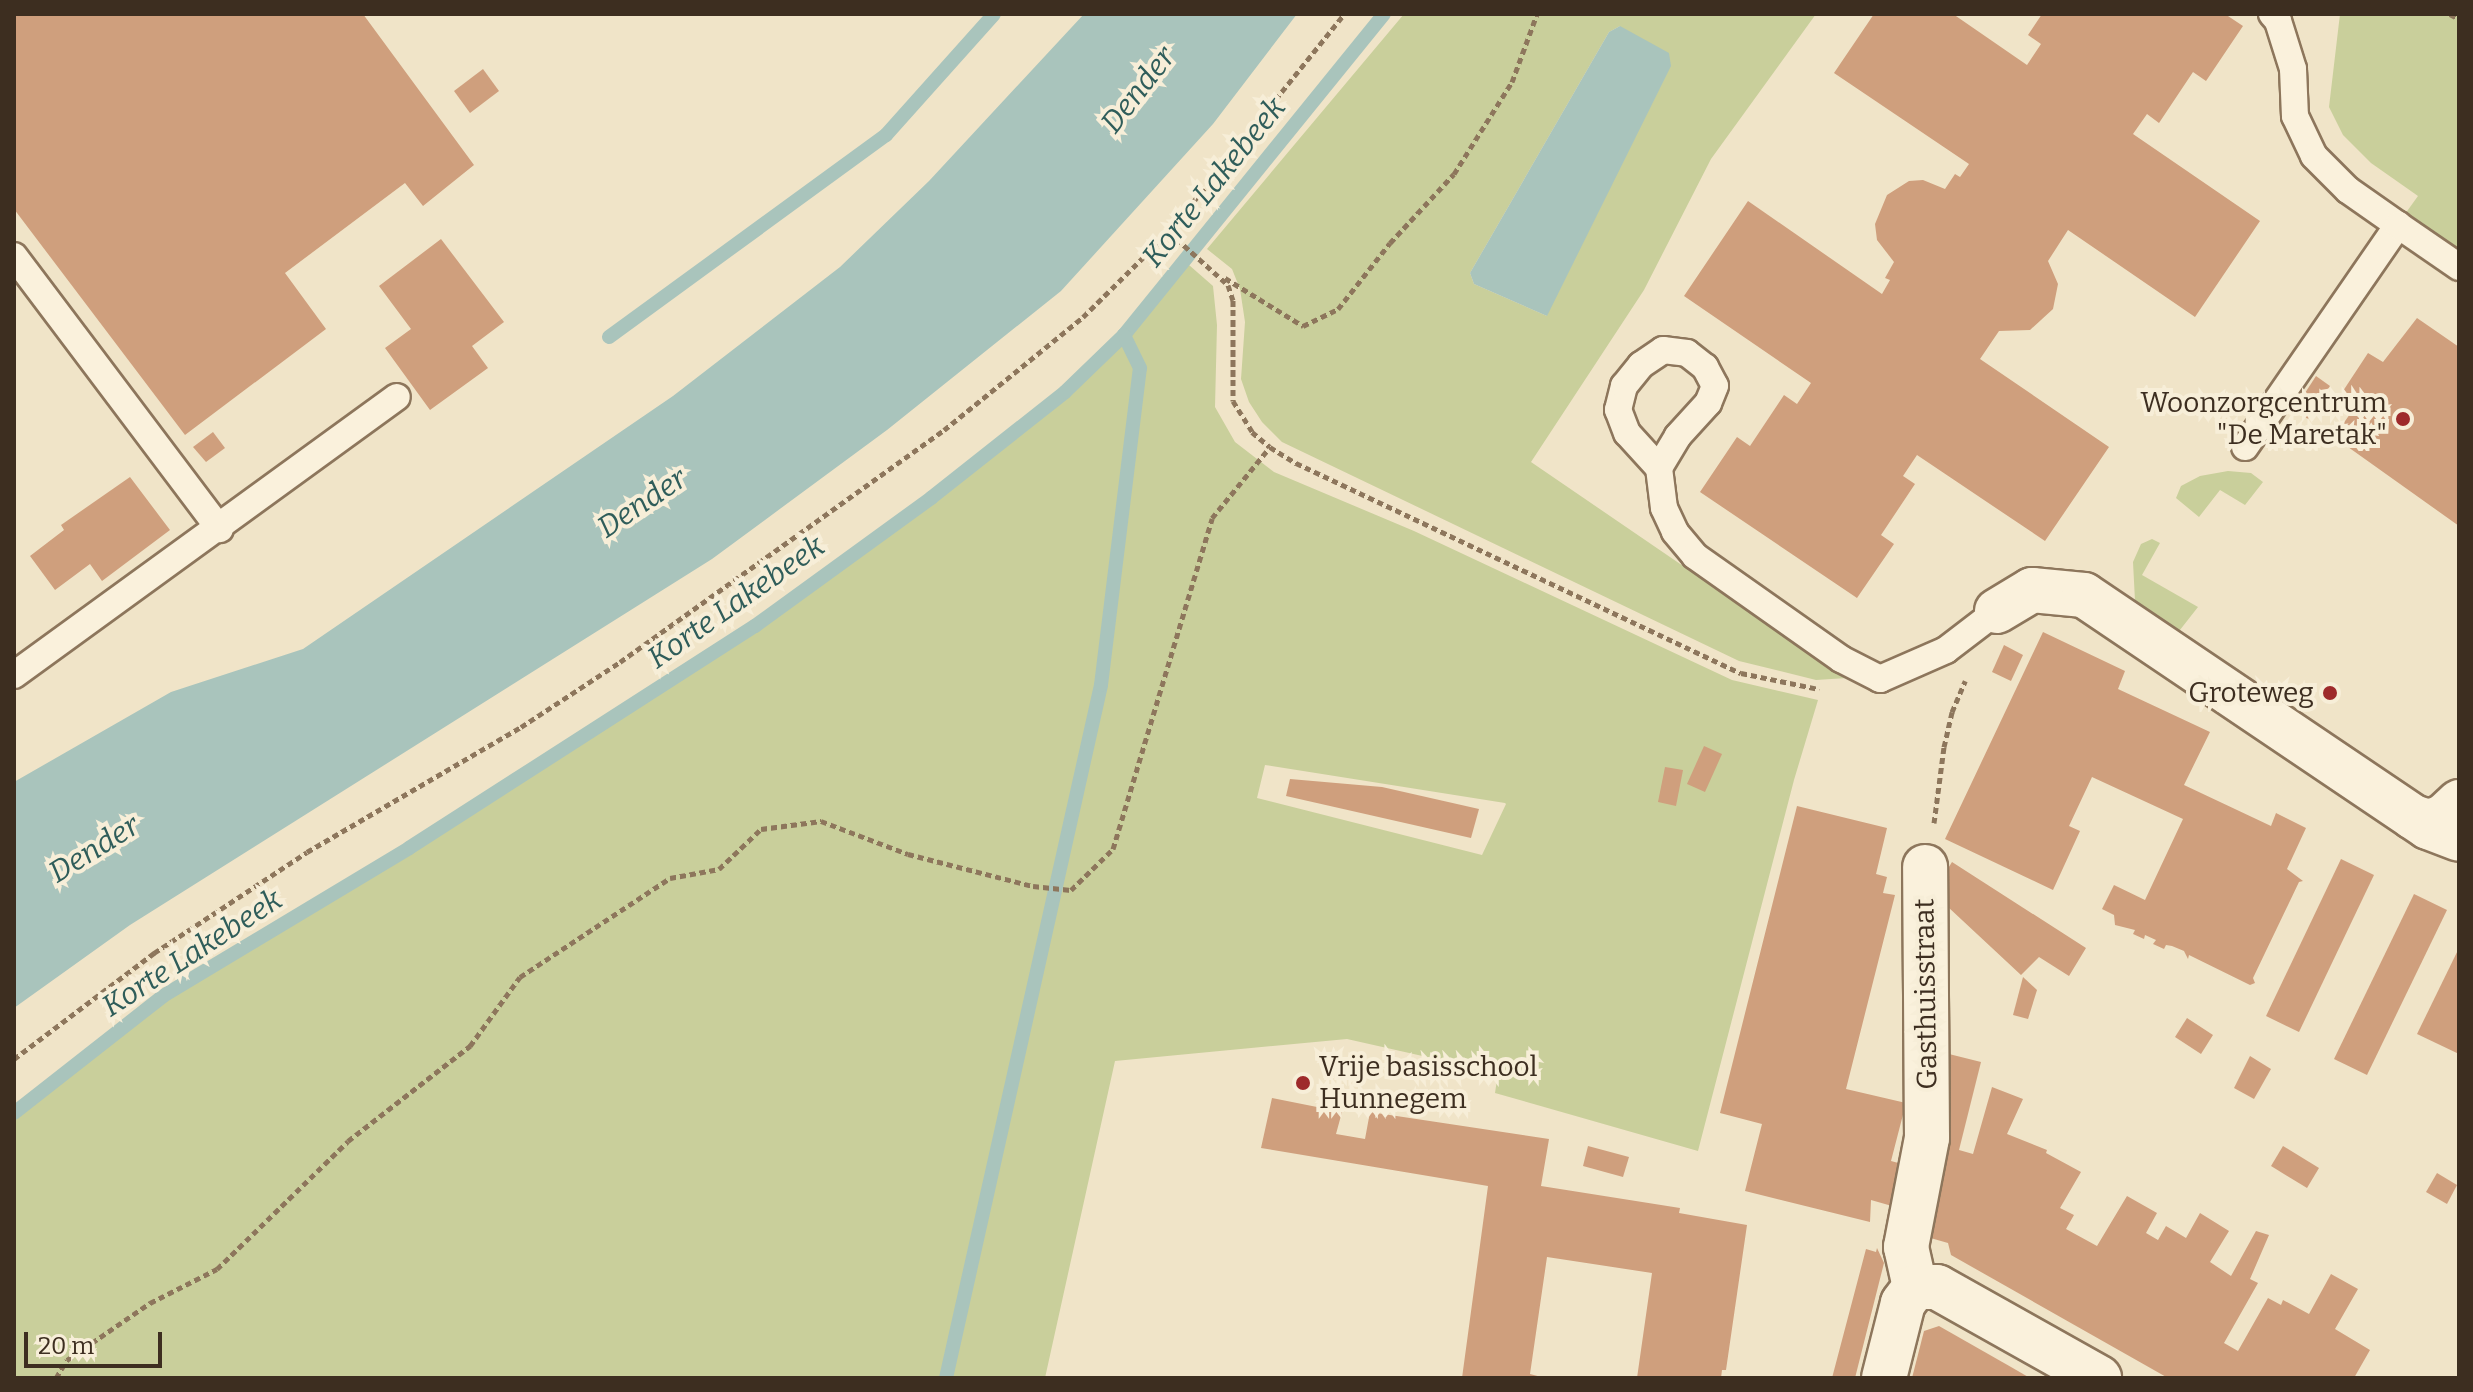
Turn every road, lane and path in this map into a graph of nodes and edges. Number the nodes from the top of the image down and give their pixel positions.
1 (1344, 14) edge
2 (1537, 14) edge
3 (2272, 14) edge
4 (2450, 14) edge
5 (2459, 19) edge
6 (2398, 225) junction
7 (1169, 232) junction
8 (14, 256) edge
9 (2459, 267) edge
10 (1218, 273) junction
11 (397, 397) dead end
12 (1270, 447) junction
13 (2245, 447) dead end
14 (1659, 468) dead end
15 (220, 529) junction
16 (1997, 611) junction
17 (14, 675) edge
18 (1880, 679) junction
19 (2459, 802) edge
20 (2413, 817) junction
21 (2459, 839) edge
22 (1925, 867) joint
23 (14, 1059) edge
24 (1915, 1287) junction
25 (56, 1378) edge
26 (1884, 1378) edge
27 (2099, 1378) edge

1 - 7 path
2 - 10 path
3 - 6 lane
4 - 5 path
6 - 9 lane
6 - 13 lane
7 - 10 path
7 - 23 path
8 - 15 lane
10 - 12 path
11 - 15 lane
12 - 18 path
12 - 25 path
14 - 18 lane
15 - 17 lane
16 - 18 lane
16 - 20 street
16 - 22 path, Gasthuisstraat
19 - 20 street
20 - 21 street
22 - 24 street, Gasthuisstraat
24 - 26 street
24 - 27 street

